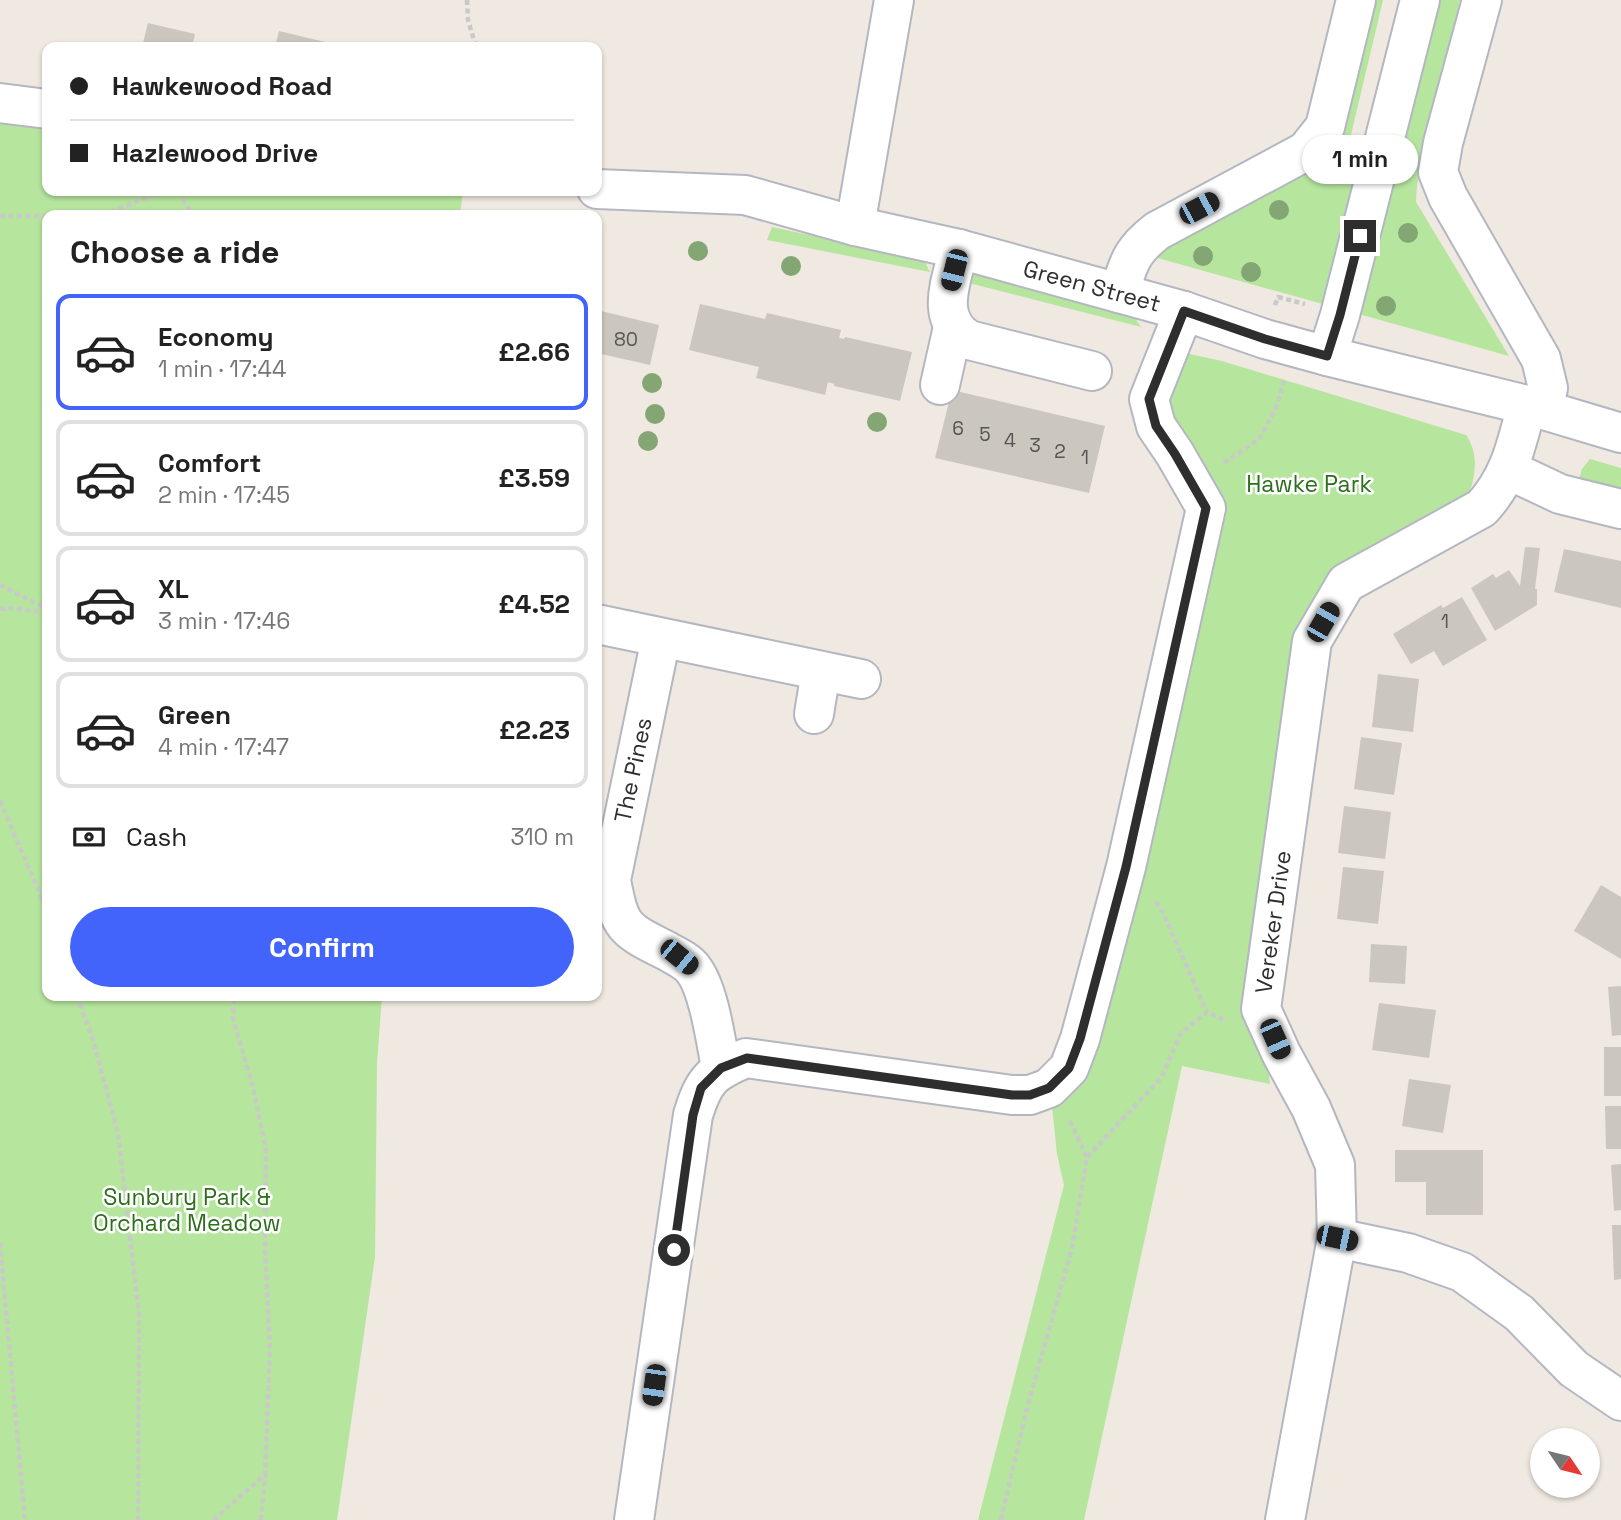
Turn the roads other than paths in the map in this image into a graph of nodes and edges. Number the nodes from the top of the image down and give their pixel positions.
1 (894, 0) edge
2 (1356, 0) edge
3 (1420, 0) edge
4 (1482, 0) edge
5 (0, 103) edge
6 (42, 108) edge
7 (602, 189) edge
8 (855, 226) junction
9 (959, 250) junction
10 (1119, 293) junction
11 (1184, 311) junction
12 (953, 327) junction
13 (1327, 356) junction
14 (1092, 371) dead end
15 (940, 385) dead end
16 (1535, 407) junction
17 (1621, 433) edge
18 (1509, 470) junction
19 (1621, 509) edge
20 (604, 626) edge
21 (661, 638) junction
22 (821, 671) junction
23 (861, 679) dead end
24 (814, 713) dead end
25 (721, 1068) junction
26 (1337, 1238) junction
27 (1621, 1401) edge
28 (634, 1520) edge
29 (1285, 1520) edge

1 - 8 street
2 - 10 street
3 - 13 street
4 - 16 street, Vereker Drive
5 - 6 street
7 - 8 street, Green Street
8 - 9 street, Green Street
9 - 10 street, Green Street
9 - 12 street
10 - 11 street, Green Street
11 - 13 street, Green Street
11 - 25 street
12 - 14 street
12 - 15 street
13 - 16 street, Green Street
16 - 17 street, Green Street
16 - 18 street, Vereker Drive
18 - 19 street
18 - 26 street, Vereker Drive
20 - 21 street
21 - 22 street
21 - 25 street, The Pines
22 - 23 street
22 - 24 street
25 - 28 street
26 - 27 street
26 - 29 street, Vereker Drive

